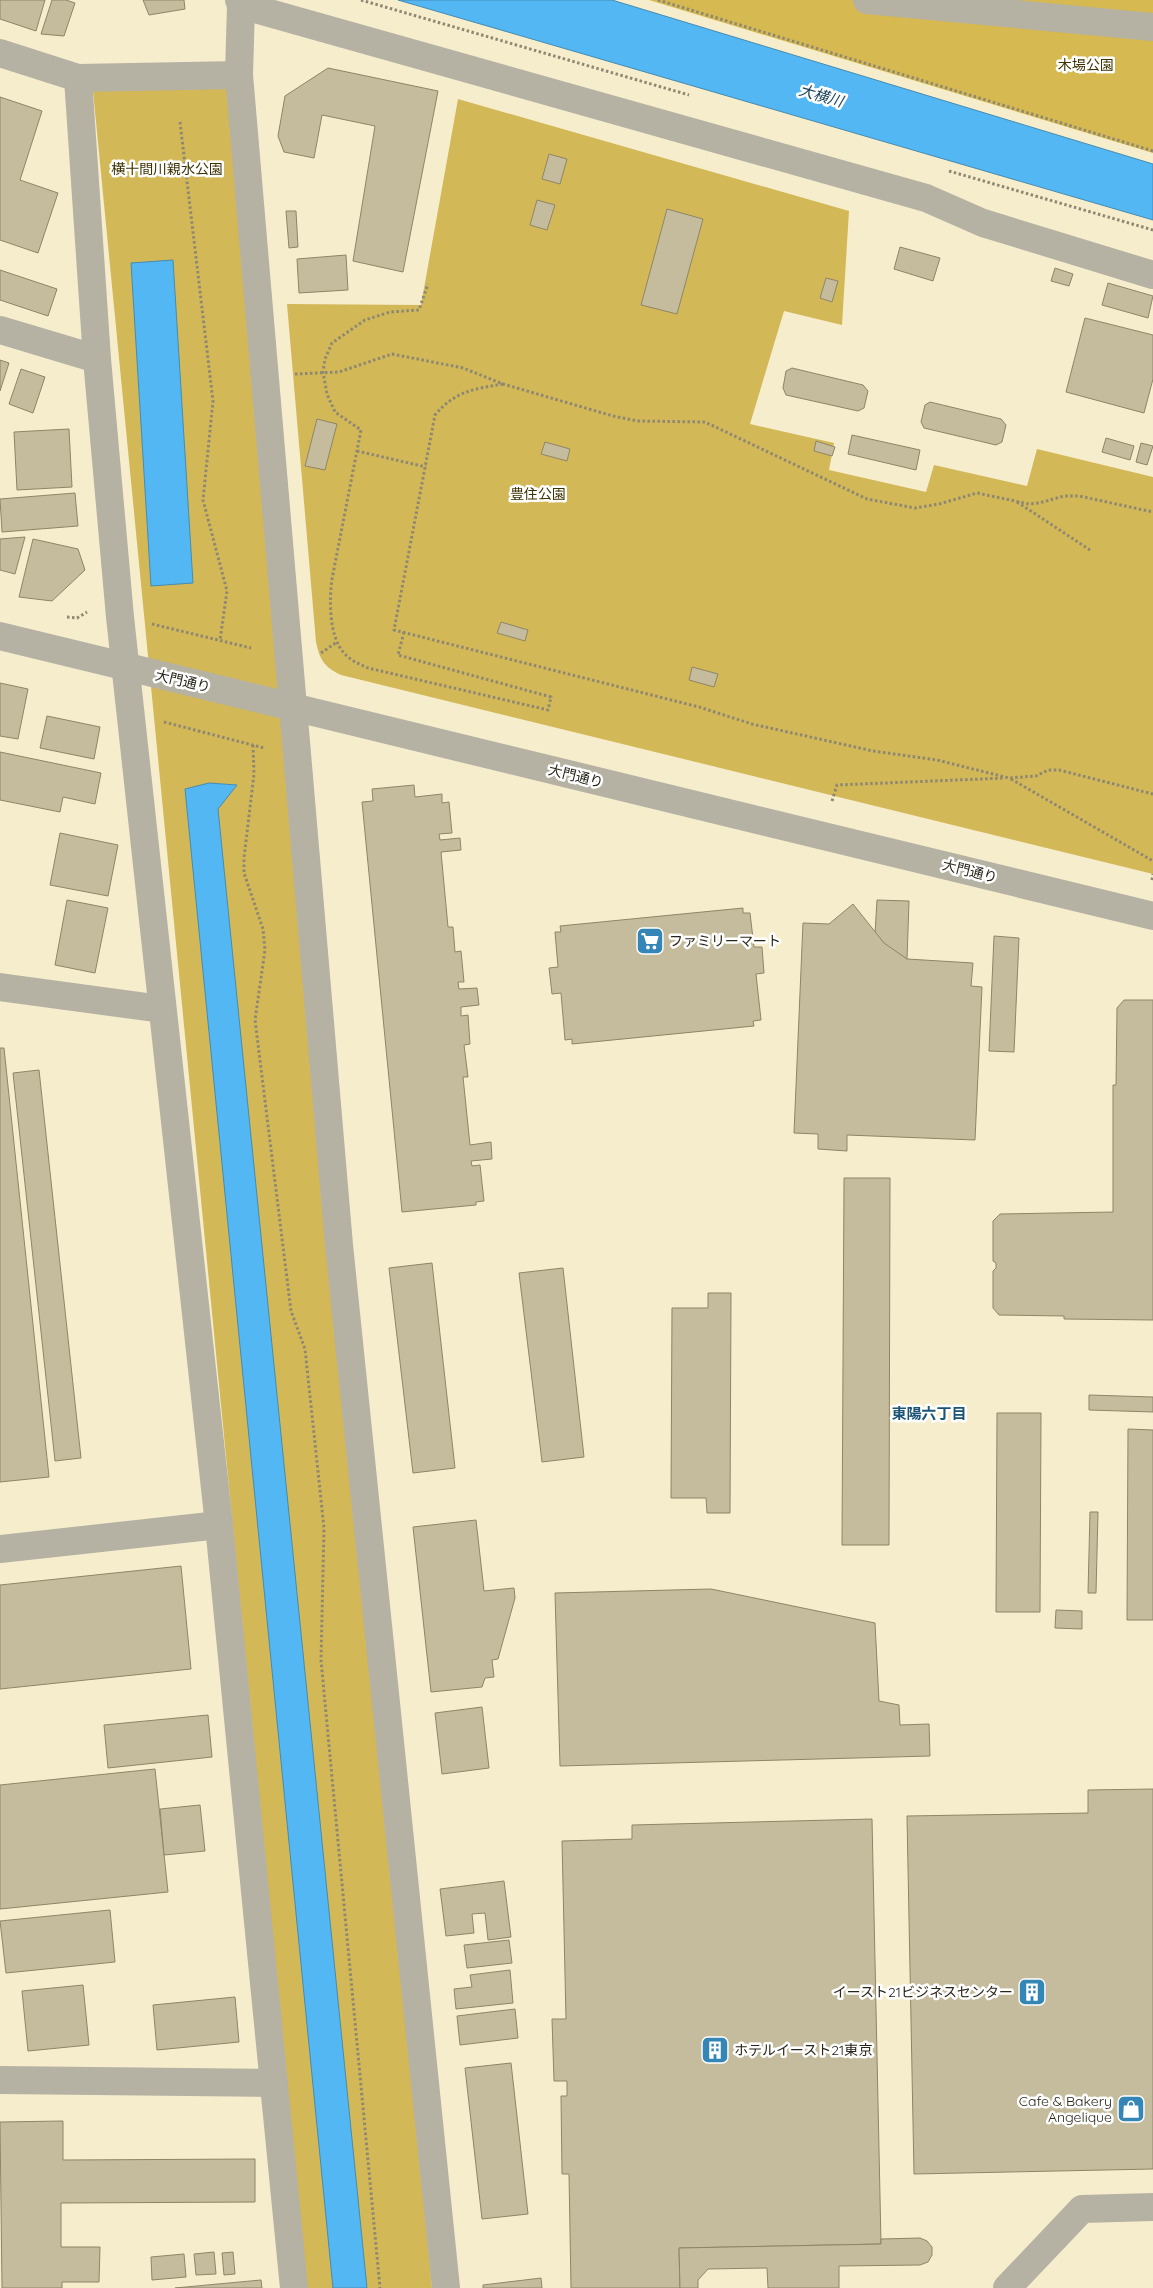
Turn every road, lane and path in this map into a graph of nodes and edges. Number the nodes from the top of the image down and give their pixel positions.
1 (658, 0) edge
2 (867, 0) edge
3 (240, 3) edge
4 (1153, 27) edge
5 (0, 53) edge
6 (228, 75) junction
7 (91, 78) junction
8 (180, 122) dead end
9 (1153, 151) edge
10 (1153, 275) edge
11 (428, 284) dead end
12 (0, 330) edge
13 (97, 358) junction
14 (323, 372) junction
15 (287, 375) dead end
16 (503, 384) junction
17 (357, 451) junction
18 (426, 467) junction
19 (1016, 501) junction
20 (1153, 512) edge
21 (1090, 550) dead end
22 (89, 607) dead end
23 (61, 617) dead end
24 (143, 622) dead end
25 (404, 632) junction
26 (0, 636) edge
27 (220, 640) junction
28 (337, 642) junction
29 (251, 648) dead end
30 (318, 654) dead end
31 (135, 670) junction
32 (280, 704) junction
33 (163, 722) dead end
34 (253, 746) junction
35 (265, 748) dead end
36 (1009, 778) junction
37 (1153, 794) edge
38 (832, 801) dead end
39 (1153, 861) edge
40 (1153, 874) edge
41 (1152, 880) dead end
42 (1153, 916) edge
43 (0, 987) edge
44 (162, 1009) junction
45 (219, 1525) junction
46 (0, 1549) edge
47 (0, 2080) edge
48 (274, 2083) junction
49 (1153, 2207) edge
50 (294, 2288) edge
51 (380, 2288) edge
52 (446, 2288) edge
53 (1007, 2288) edge

1 - 9 path
2 - 4 street
3 - 6 street
3 - 10 street
5 - 7 street
6 - 7 street
6 - 32 street
7 - 13 street
8 - 27 path
11 - 14 path
12 - 13 street
13 - 31 street
14 - 15 path
14 - 16 path
14 - 17 path
16 - 18 path
16 - 19 path
17 - 18 path
17 - 28 path
18 - 25 path
19 - 20 path
19 - 21 path
22 - 23 path
24 - 27 path
25 - 28 path
25 - 36 path
26 - 31 street, 大門通り
27 - 29 path
28 - 30 path
31 - 32 street, 大門通り
31 - 44 street
32 - 42 street, 大門通り
32 - 52 street
33 - 34 path
34 - 35 path
34 - 51 path
36 - 37 path
36 - 38 path
36 - 39 path
40 - 41 path
43 - 44 street
44 - 45 street
45 - 46 street
45 - 48 street
47 - 48 street
48 - 50 street
49 - 53 street

